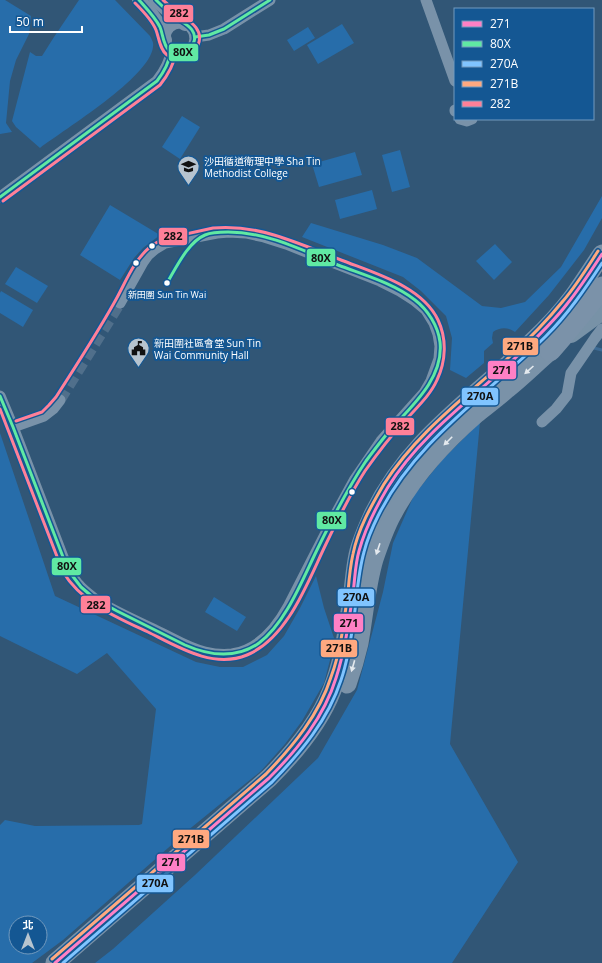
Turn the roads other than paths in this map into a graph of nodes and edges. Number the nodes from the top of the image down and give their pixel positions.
1 (139, 0) edge
2 (156, 0) edge
3 (270, 0) edge
4 (426, 0) edge
5 (185, 24) junction
6 (194, 37) junction
7 (168, 46) junction
8 (454, 78) edge
9 (0, 197) edge
10 (602, 254) edge
11 (602, 287) edge
12 (120, 302) tunnel mouth
13 (601, 318) edge
14 (550, 350) junction
15 (0, 396) edge
16 (60, 400) tunnel mouth
17 (542, 422) dead end
18 (13, 427) junction
19 (55, 963) edge
20 (73, 963) edge

1 - 7 street
2 - 5 street
3 - 6 street
4 - 8 street
5 - 6 street
5 - 7 street
6 - 7 street
7 - 9 street
10 - 19 highway
11 - 14 highway
12 - 18 street
13 - 14 main road
13 - 17 street
14 -> 20 highway
15 - 18 street
16 - 18 street

